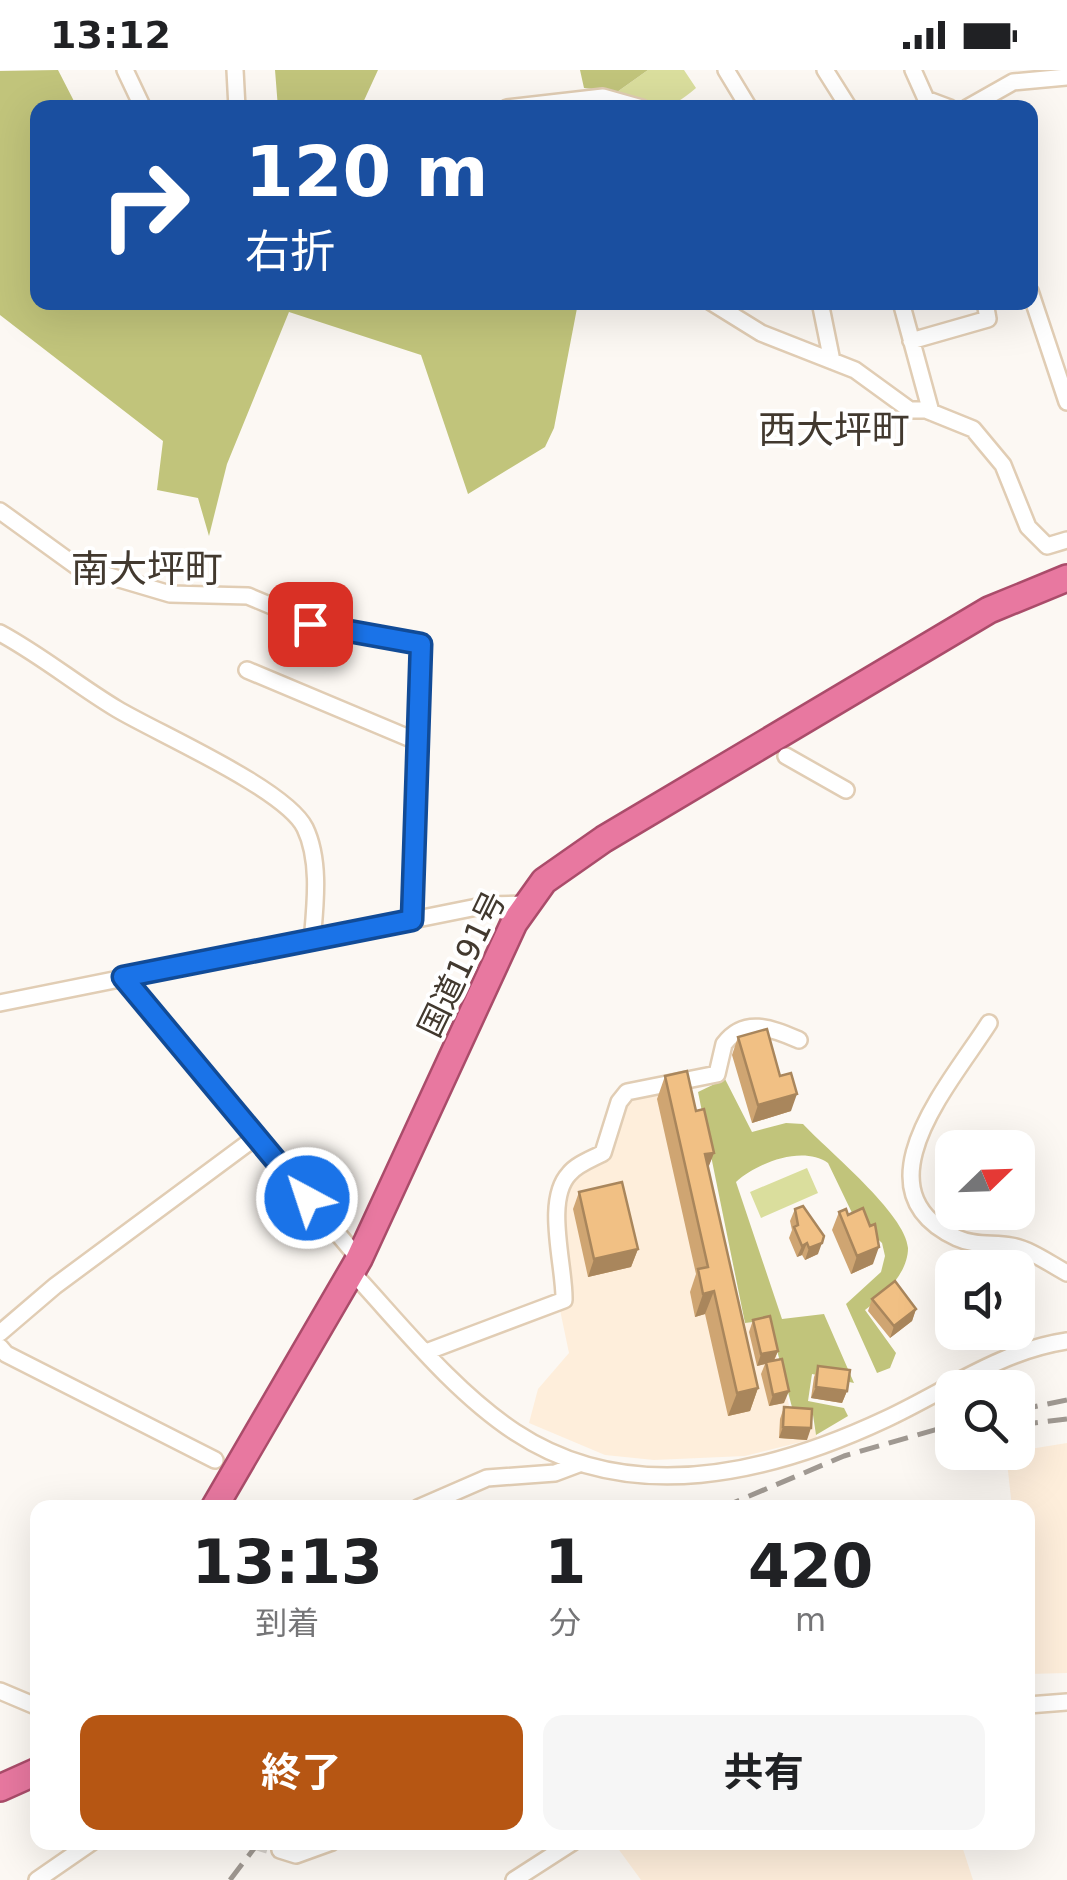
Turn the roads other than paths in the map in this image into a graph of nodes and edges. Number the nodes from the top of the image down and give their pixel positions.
1 (124, 70) edge
2 (235, 70) edge
3 (726, 70) edge
4 (825, 70) edge
5 (913, 70) edge
6 (1015, 76) edge
7 (1067, 77) edge
8 (139, 100) edge
9 (236, 100) edge
10 (584, 100) edge
11 (614, 100) edge
12 (744, 100) edge
13 (844, 100) edge
14 (926, 100) edge
15 (979, 100) edge
16 (724, 310) edge
17 (822, 310) edge
18 (903, 310) edge
19 (986, 310) edge
20 (1036, 310) edge
21 (912, 341) junction
22 (832, 361) junction
23 (1067, 402) edge
24 (931, 412) junction
25 (0, 511) edge
26 (1067, 540) edge
27 (1067, 578) edge
28 (0, 634) edge
29 (247, 670) dead end
30 (416, 741) junction
31 (786, 756) dead end
32 (846, 790) dead end
33 (526, 904) junction
34 (412, 920) junction
35 (312, 942) junction
36 (123, 977) junction
37 (0, 1002) edge
38 (989, 1022) dead end
39 (800, 1040) dead end
40 (256, 1137) junction
41 (355, 1266) junction
42 (1067, 1273) edge
43 (0, 1333) edge
44 (1067, 1341) edge
45 (0, 1347) edge
46 (426, 1352) junction
47 (216, 1460) dead end
48 (578, 1464) junction
49 (219, 1500) edge
50 (436, 1500) edge
51 (0, 1691) edge
52 (1067, 1702) edge
53 (30, 1704) edge
54 (1035, 1704) edge
55 (30, 1774) edge
56 (0, 1788) edge
57 (80, 1850) edge
58 (280, 1850) dead end
59 (311, 1850) edge
60 (560, 1850) edge
61 (37, 1880) edge
62 (514, 1880) edge

1 - 8 street
2 - 9 street
3 - 12 street
4 - 13 street
5 - 14 street
6 - 7 street
6 - 15 street
10 - 11 street
16 - 22 street
17 - 22 street
18 - 21 street
19 - 21 street
20 - 23 street
21 - 24 street
22 - 24 street
24 - 26 street
25 - 30 street
27 - 33 highway, 国道191号
28 - 35 street
29 - 30 street
30 - 34 street
31 - 32 street
33 - 34 street
33 - 41 highway, 国道191号
34 - 35 street
35 - 36 street
36 - 37 street
36 - 40 street
38 - 42 street
39 - 46 street
40 - 41 street
40 - 43 street
41 - 46 street
41 - 49 highway, 国道191号
44 - 48 street
45 - 47 street
46 - 48 street
48 - 50 street
51 - 53 street
52 - 54 street
55 - 56 highway
57 - 61 street
58 - 59 street
60 - 62 street

